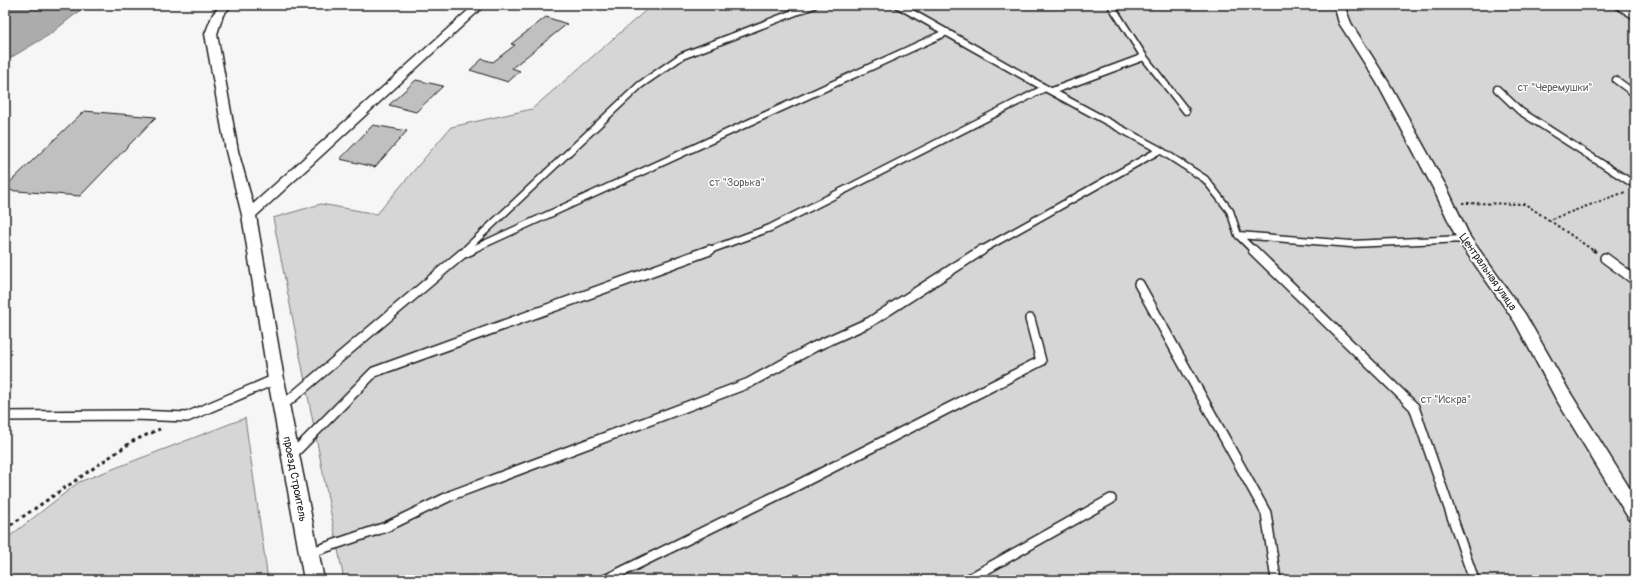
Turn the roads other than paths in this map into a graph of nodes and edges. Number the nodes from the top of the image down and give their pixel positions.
1 (227, 5) edge
2 (480, 5) edge
3 (814, 5) edge
4 (898, 5) edge
5 (1111, 5) edge
6 (1339, 5) edge
7 (1617, 5) edge
8 (1635, 16) edge
9 (947, 32) junction
10 (1144, 57) junction
11 (1616, 80) dead end
12 (1497, 89) dead end
13 (1048, 90) junction
14 (1635, 94) edge
15 (1186, 111) dead end
16 (1160, 150) junction
17 (1635, 185) edge
18 (249, 215) junction
19 (1238, 235) junction
20 (1464, 239) junction
21 (462, 254) junction
22 (1604, 258) road end
23 (1635, 280) edge
24 (1139, 284) dead end
25 (1030, 319) dead end
26 (276, 379) junction
27 (281, 407) junction
28 (5, 416) edge
29 (290, 456) junction
30 (1111, 499) dead end
31 (1635, 513) edge
32 (309, 553) junction
33 (314, 580) edge
34 (605, 580) edge
35 (967, 580) edge
36 (1276, 580) edge
37 (1474, 580) edge

1 - 18 street, проезд Строитель
2 - 18 street
3 - 21 lane
4 - 9 lane
5 - 10 lane
6 - 20 street, Центральная улица
7 - 8 lane
9 - 13 lane
9 - 21 lane
10 - 13 lane
10 - 15 lane
11 - 14 lane
12 - 17 lane
13 - 16 lane
13 - 29 lane
16 - 19 lane
16 - 32 lane
18 - 26 street, проезд Строитель
19 - 20 lane
19 - 37 lane
20 - 31 street, Центральная улица
21 - 27 lane
22 - 23 lane
24 - 36 lane
25 - 34 lane
26 - 27 street, проезд Строитель
26 - 28 lane
27 - 29 street, проезд Строитель
29 - 32 street, проезд Строитель
30 - 35 lane
32 - 33 street, проезд Строитель

